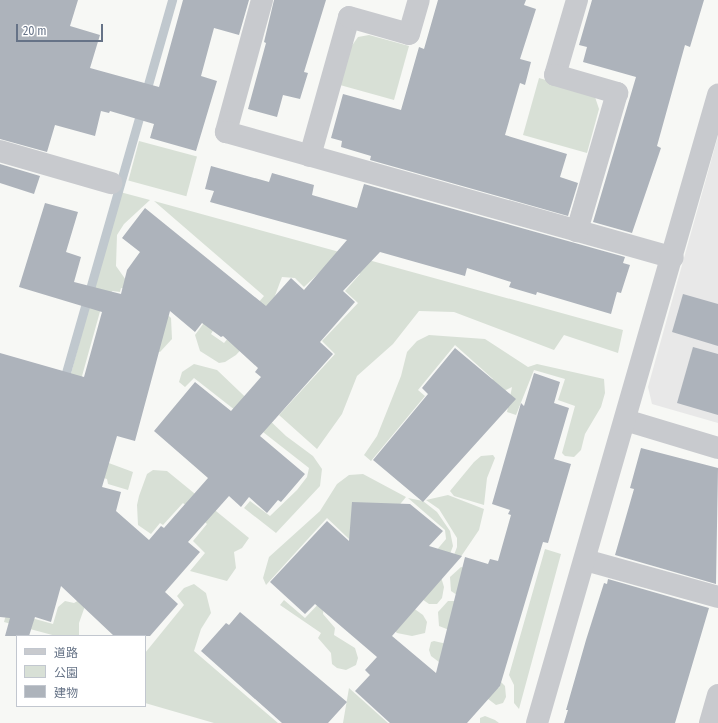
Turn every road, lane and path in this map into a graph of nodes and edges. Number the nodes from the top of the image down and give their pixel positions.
1 (262, 0) edge
2 (419, 0) edge
3 (577, 0) edge
4 (718, 95) edge
5 (0, 151) edge
6 (310, 156) junction
7 (111, 183) dead end
8 (577, 231) junction
9 (673, 258) junction
10 (625, 420) junction
11 (718, 448) edge
12 (585, 560) junction
13 (718, 597) edge
14 (718, 695) edge
15 (538, 723) edge
16 (710, 723) edge

1 - 6 street
2 - 6 street
3 - 8 street
4 - 9 street
5 - 7 street
6 - 8 street
8 - 9 street
9 - 10 street
10 - 11 street
10 - 12 street
12 - 13 street
12 - 15 street
14 - 16 street

